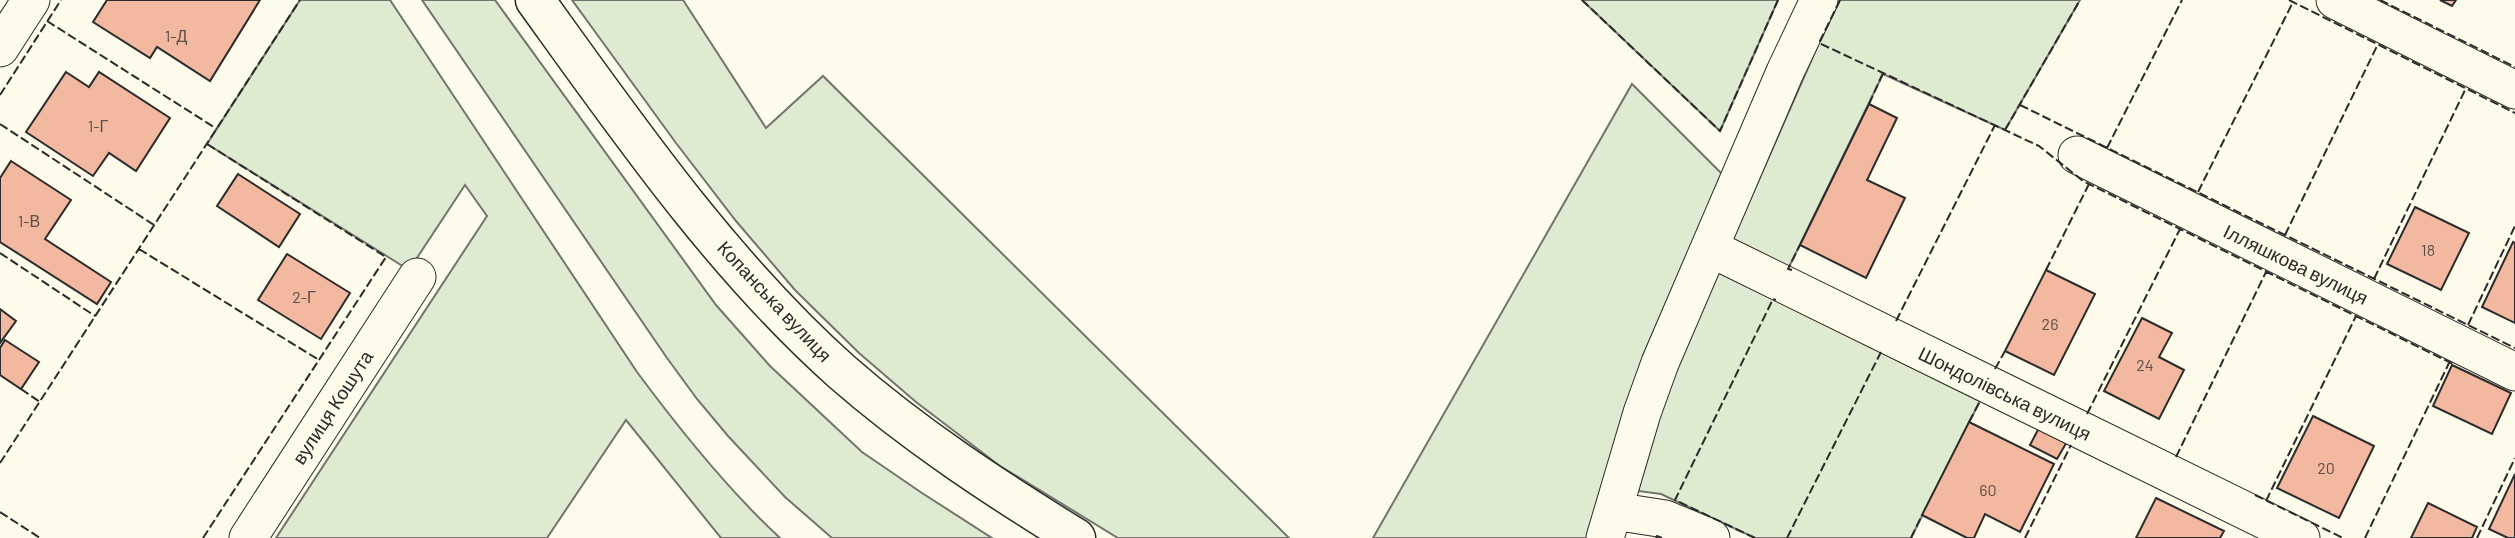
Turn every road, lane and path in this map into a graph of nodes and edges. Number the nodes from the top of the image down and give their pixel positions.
1 (31, 0) edge
2 (535, 0) edge
3 (1819, 0) edge
4 (2335, 0) edge
5 (0, 48) edge
6 (2515, 90) edge
7 (2077, 155) dead end
8 (1710, 248) junction
9 (417, 276) dead end
10 (2515, 372) edge
11 (1609, 524) edge
12 (248, 538) edge
13 (1076, 538) edge
14 (1712, 538) edge
15 (2301, 538) edge

1 - 5 street
2 - 13 highway, Копанська вулиця
3 - 8 street
4 - 6 street
7 - 10 street, Ілляшкова вулиця
8 - 11 street
8 - 15 street, Шондолівська вулиця
9 - 12 street, вулиця Кошута
11 - 14 street

